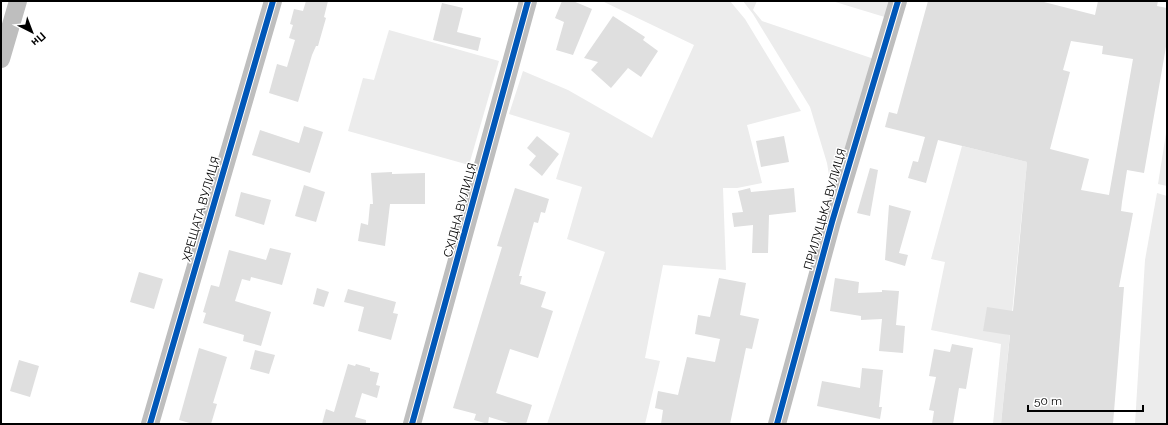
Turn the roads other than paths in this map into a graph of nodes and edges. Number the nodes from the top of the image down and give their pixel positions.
1 (18, 1) edge
2 (273, 1) edge
3 (528, 1) edge
4 (898, 1) edge
5 (1, 59) edge
6 (150, 424) edge
7 (412, 424) edge
8 (777, 424) edge

1 - 5 street
2 - 6 street, ХРЕЩАТА ВУЛИЦЯ
3 - 7 street, СХІДНА ВУЛИЦЯ
4 - 8 street, ПРИЛУЦЬКА ВУЛИЦЯ

